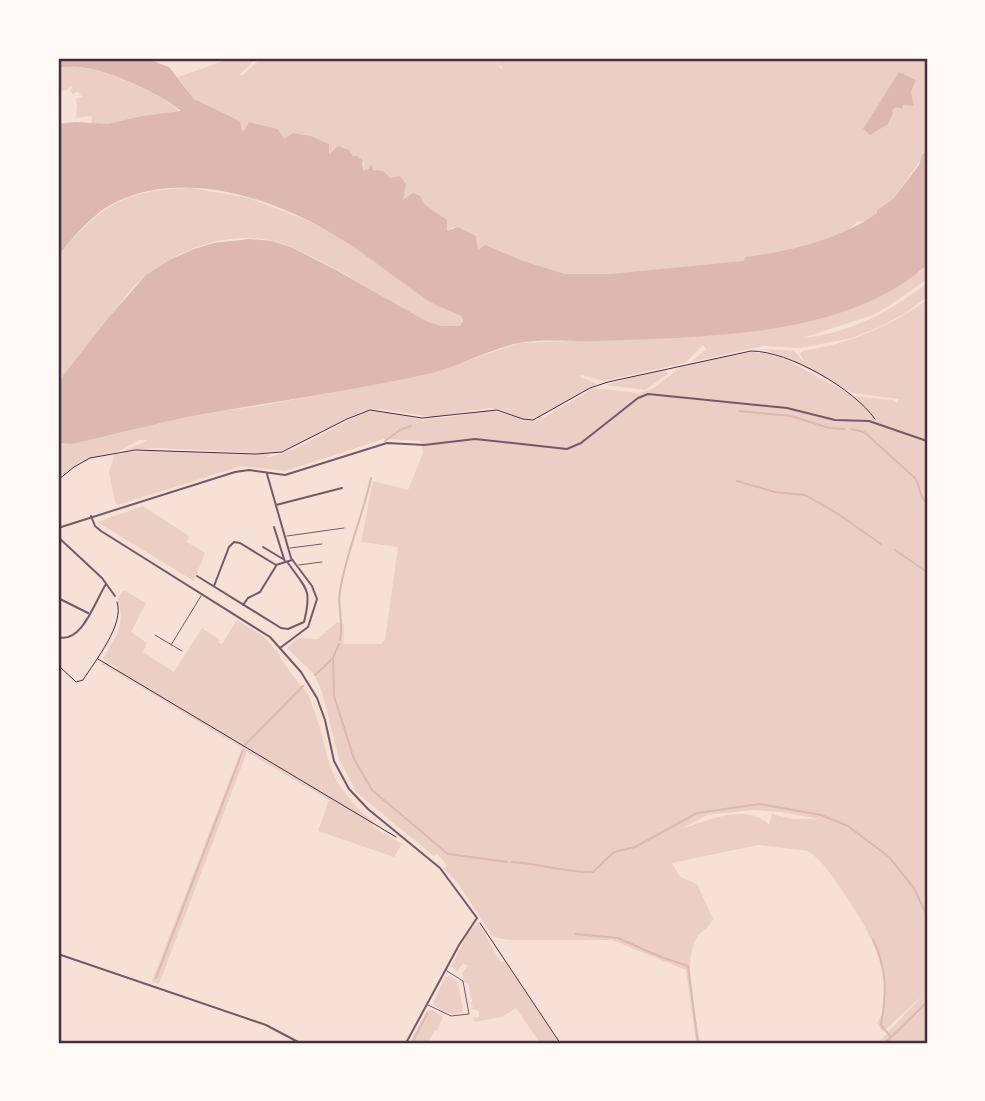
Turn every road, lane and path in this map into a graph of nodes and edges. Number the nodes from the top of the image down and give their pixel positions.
1 (875, 422) junction
2 (927, 441) edge
3 (267, 474) junction
4 (58, 480) edge
5 (342, 488) dead end
6 (275, 506) junction
7 (91, 516) junction
8 (274, 527) dead end
9 (58, 528) edge
10 (344, 528) dead end
11 (284, 536) junction
12 (58, 537) edge
13 (322, 544) dead end
14 (263, 547) dead end
15 (288, 548) junction
16 (284, 559) junction
17 (292, 560) junction
18 (321, 562) dead end
19 (287, 563) junction
20 (276, 565) junction
21 (296, 565) junction
22 (197, 576) dead end
23 (106, 583) junction
24 (213, 587) junction
25 (202, 594) junction
26 (115, 596) joint
27 (58, 598) edge
28 (243, 605) junction
29 (89, 614) junction
30 (155, 635) dead end
31 (58, 637) edge
32 (171, 645) junction
33 (280, 648) junction
34 (181, 651) dead end
35 (98, 659) junction
36 (58, 665) edge
37 (400, 840) dead end
38 (481, 924) dead end
39 (58, 954) edge
40 (445, 970) junction
41 (427, 1004) junction
42 (300, 1043) edge
43 (406, 1043) edge
44 (560, 1043) edge

1 - 2 street
1 - 3 street
1 - 4 path
3 - 6 street
3 - 7 street
5 - 6 street
6 - 11 street
7 - 9 street
7 - 25 street
8 - 16 street
10 - 11 lane
11 - 15 street
12 - 23 street
13 - 15 lane
14 - 16 street
15 - 17 street
16 - 19 street
17 - 19 street
17 - 21 street
18 - 21 lane
19 - 20 street
19 - 28 street
20 - 24 street
20 - 28 street
21 - 33 street
22 - 24 street
23 - 26 street
23 - 29 street
24 - 28 street
25 - 32 lane
25 - 33 street
26 - 35 path
27 - 29 street
29 - 31 street
30 - 32 lane
32 - 34 lane
33 - 40 street
35 - 36 path
35 - 37 path
38 - 44 path
39 - 42 street
40 - 41 street
40 - 41 lane
41 - 43 street

